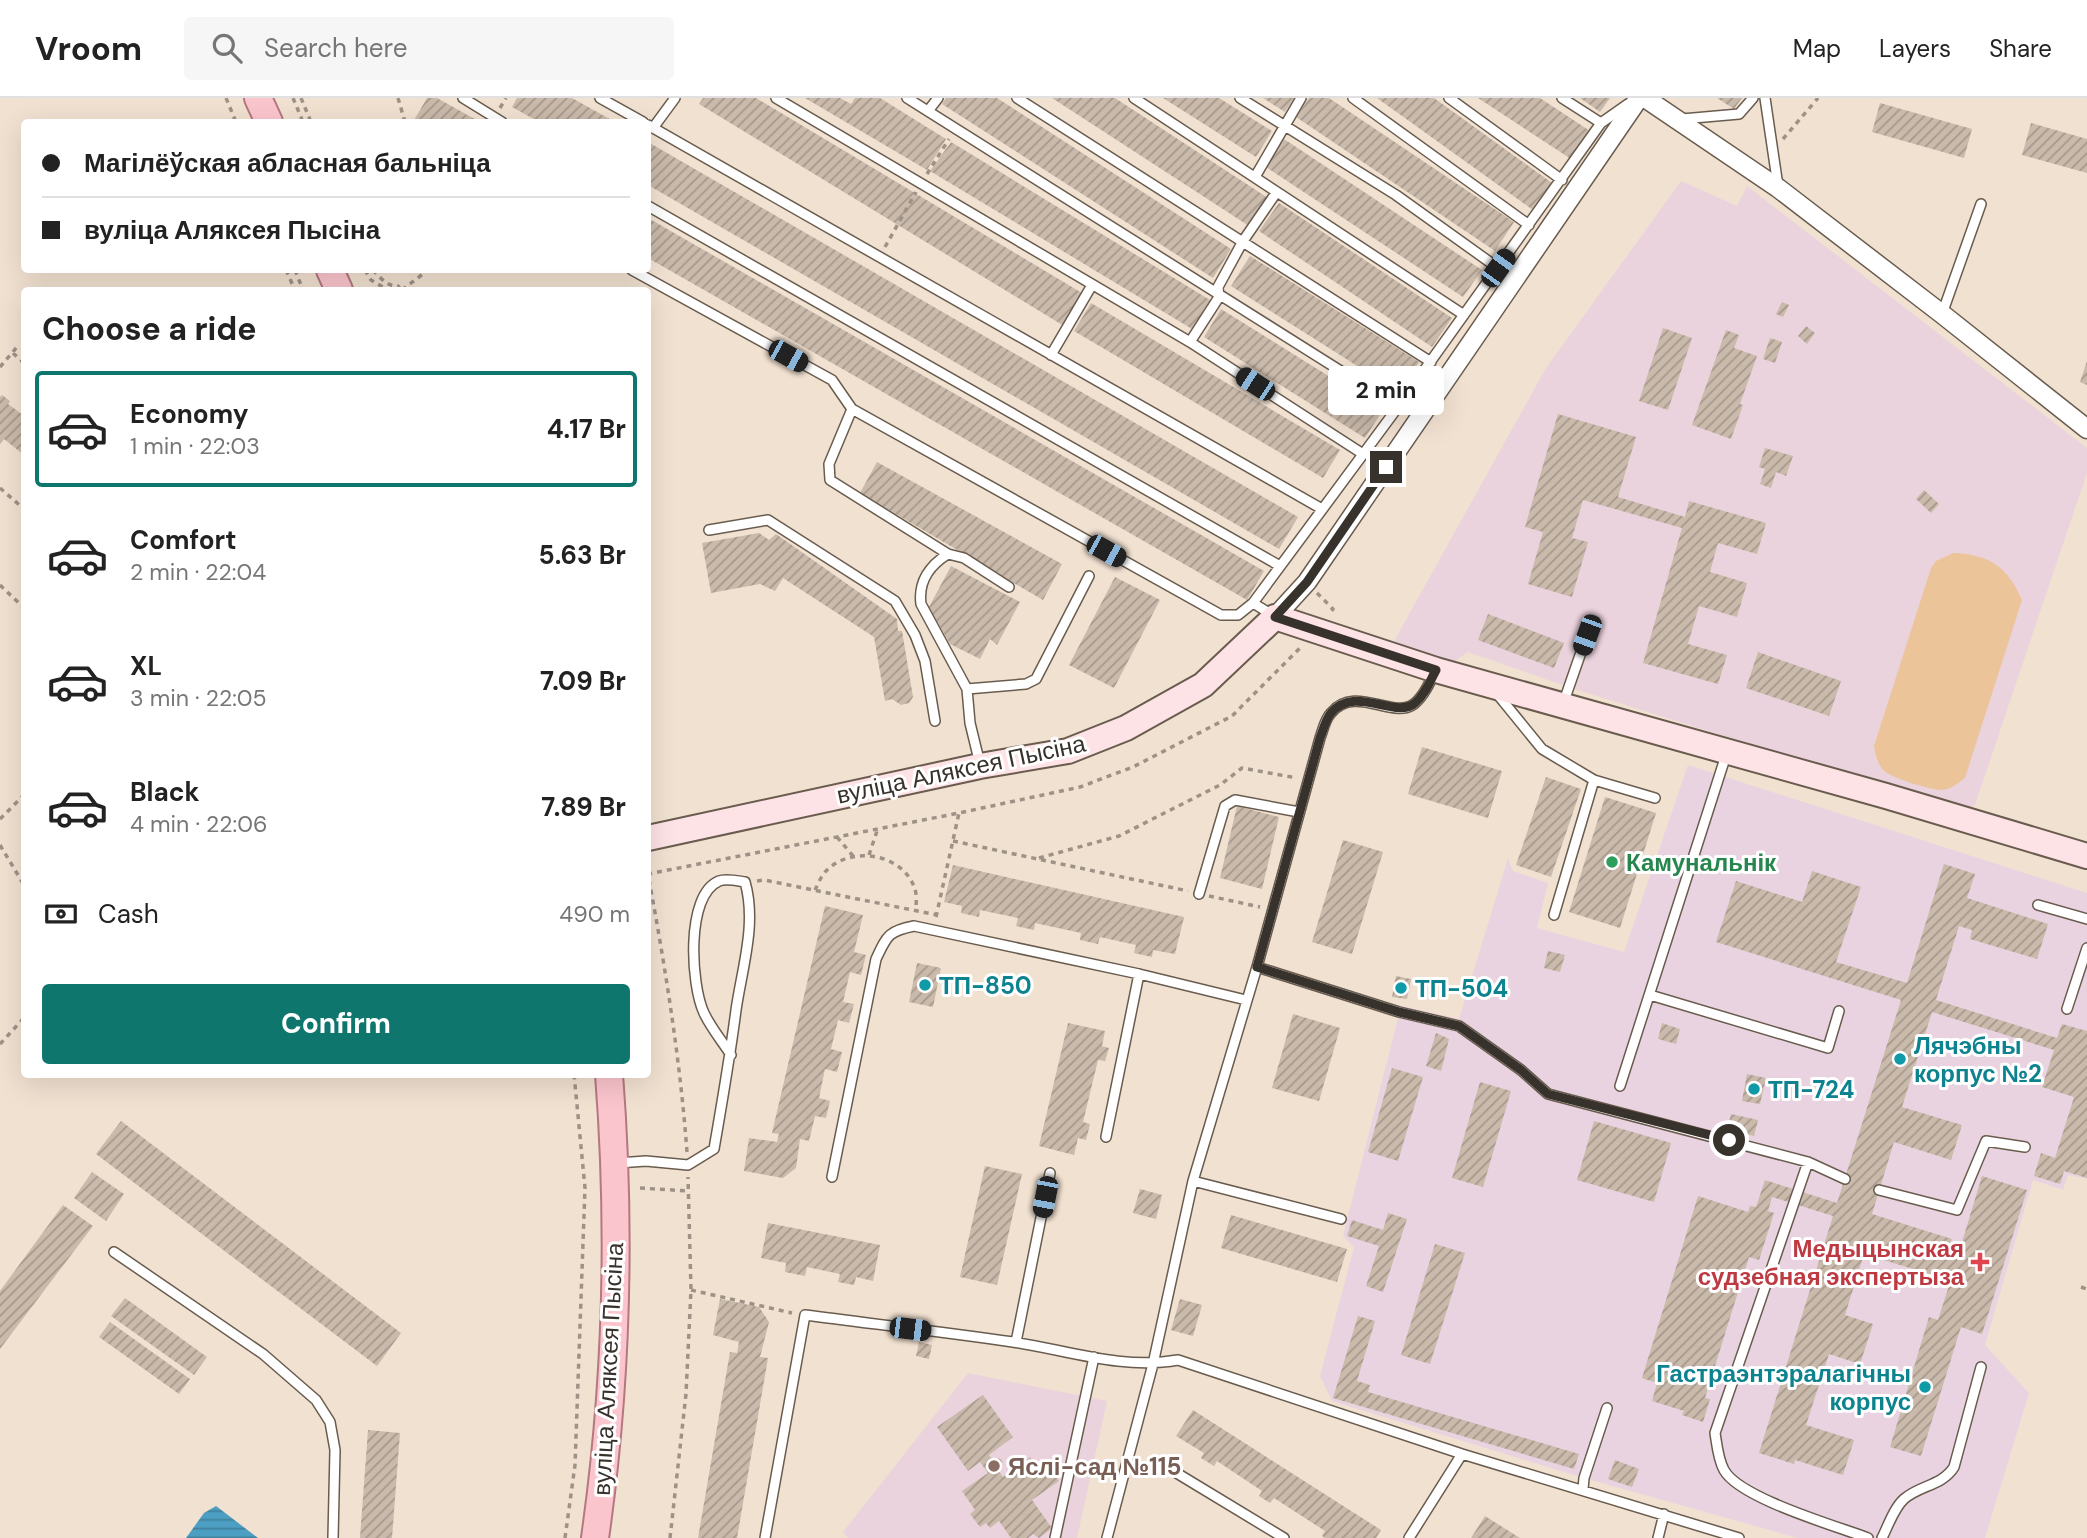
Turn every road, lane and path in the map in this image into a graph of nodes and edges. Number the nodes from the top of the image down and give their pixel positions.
1 (226, 98) edge
2 (258, 98) edge
3 (293, 98) edge
4 (301, 98) edge
5 (398, 98) edge
6 (463, 98) edge
7 (600, 98) edge
8 (675, 98) edge
9 (776, 98) edge
10 (907, 98) edge
11 (938, 98) edge
12 (1017, 98) edge
13 (1134, 98) edge
14 (1240, 98) edge
15 (1301, 98) edge
16 (1353, 98) edge
17 (1449, 98) edge
18 (1562, 98) edge
19 (1638, 98) edge
20 (1645, 98) edge
21 (1753, 98) edge
22 (1765, 98) edge
23 (1818, 98) edge
24 (928, 111) junction
25 (235, 119) edge
26 (268, 119) edge
27 (302, 119) edge
28 (310, 119) edge
29 (404, 119) edge
30 (497, 119) edge
31 (637, 119) edge
32 (1677, 119) junction
33 (651, 122) edge
34 (1601, 123) junction
35 (1284, 126) junction
36 (651, 127) edge
37 (1773, 151) junction
38 (1255, 177) junction
39 (1562, 180) junction
40 (1778, 188) junction
41 (1276, 193) junction
42 (1981, 204) dead end
43 (651, 208) edge
44 (1529, 226) junction
45 (1243, 241) junction
46 (1498, 268) junction
47 (367, 273) edge
48 (376, 273) edge
49 (424, 273) edge
50 (637, 273) edge
51 (1092, 285) junction
52 (383, 287) edge
53 (399, 287) edge
54 (405, 287) edge
55 (1218, 292) junction
56 (1942, 314) junction
57 (1464, 315) junction
58 (1190, 342) junction
59 (17, 347) dead end
60 (12, 352) junction
61 (1051, 355) junction
62 (21, 360) edge
63 (1431, 362) junction
64 (0, 367) edge
65 (1398, 407) junction
66 (852, 409) junction
67 (2087, 429) edge
68 (1363, 454) junction
69 (0, 488) edge
70 (21, 506) edge
71 (1322, 509) junction
72 (709, 530) dead end
73 (948, 554) junction
74 (1280, 566) junction
75 (1089, 576) dead end
76 (0, 584) edge
77 (1009, 587) dead end
78 (1253, 603) junction
79 (21, 605) edge
80 (1275, 617) junction
81 (1318, 630) junction
82 (1587, 635) dead end
83 (1436, 670) junction
84 (1487, 683) junction
85 (967, 689) junction
86 (1562, 706) junction
87 (936, 721) dead end
88 (1728, 751) junction
89 (980, 766) junction
90 (1308, 780) junction
91 (1594, 780) junction
92 (1655, 798) dead end
93 (21, 799) edge
94 (1299, 812) junction
95 (959, 813) junction
96 (0, 819) edge
97 (878, 828) junction
98 (651, 837) edge
99 (837, 837) junction
100 (953, 841) junction
101 (0, 845) edge
102 (869, 855) junction
103 (853, 856) junction
104 (2087, 856) edge
105 (1037, 859) junction
106 (651, 872) edge
107 (21, 880) edge
108 (745, 882) junction
109 (651, 889) edge
110 (815, 890) junction
111 (1199, 894) junction
112 (2038, 905) dead end
113 (1272, 909) junction
114 (916, 911) junction
115 (937, 915) junction
116 (1554, 915) dead end
117 (2087, 919) edge
118 (933, 930) junction
119 (2087, 948) edge
120 (1257, 967) junction
121 (1139, 974) junction
122 (1650, 995) junction
123 (1246, 1000) junction
124 (2067, 1009) dead end
125 (1839, 1011) dead end
126 (21, 1021) edge
127 (0, 1044) edge
128 (731, 1055) junction
129 (574, 1078) edge
130 (609, 1078) edge
131 (1620, 1086) dead end
132 (1107, 1137) dead end
133 (2025, 1147) dead end
134 (1808, 1162) junction
135 (616, 1163) junction
136 (688, 1164) junction
137 (1050, 1173) dead end
138 (832, 1177) dead end
139 (1845, 1179) dead end
140 (1193, 1181) junction
141 (584, 1188) junction
142 (594, 1188) dead end
143 (640, 1188) dead end
144 (1879, 1190) dead end
145 (688, 1191) junction
146 (1341, 1219) dead end
147 (114, 1252) dead end
148 (2081, 1287) dead end
149 (2087, 1289) edge
150 (691, 1290) junction
151 (805, 1315) junction
152 (1016, 1342) junction
153 (1094, 1357) junction
154 (1153, 1364) junction
155 (1981, 1367) dead end
156 (1607, 1408) dead end
157 (1462, 1454) junction
158 (1170, 1469) dead end
159 (1583, 1489) junction
160 (1664, 1514) junction
161 (333, 1538) edge
162 (565, 1538) edge
163 (595, 1538) edge
164 (670, 1538) edge
165 (765, 1538) edge
166 (1055, 1538) edge
167 (1107, 1538) edge
168 (1284, 1538) edge
169 (1409, 1538) edge
170 (1658, 1538) edge
171 (1739, 1538) edge
172 (1868, 1538) edge
173 (1882, 1538) edge

1 - 25 path
2 - 26 main road
3 - 27 path
4 - 28 path
5 - 29 path
6 - 30 lane
7 - 31 lane
8 - 33 lane
9 - 51 lane
10 - 24 lane
11 - 24 lane
12 - 45 lane
13 - 38 lane
14 - 35 lane
15 - 35 lane
16 - 44 lane
17 - 39 lane
18 - 34 lane
19 - 34 lane
19 - 80 street, вуліца Аляксея Пысіна
20 - 32 street
21 - 32 lane
22 - 37 lane
23 - 37 path
24 - 55 lane
32 - 40 street
34 - 39 lane
35 - 38 lane
35 - 46 lane
36 - 61 lane
37 - 40 lane
38 - 41 lane
39 - 44 lane
40 - 56 street
41 - 45 lane
41 - 57 lane
42 - 56 lane
43 - 74 lane
44 - 46 lane
45 - 55 lane
45 - 63 lane
46 - 57 lane
47 - 52 path
48 - 53 path
49 - 54 path
50 - 66 lane
51 - 58 lane
51 - 61 lane
55 - 58 lane
55 - 65 lane
56 - 67 street
57 - 63 lane
58 - 68 lane
59 - 60 path
60 - 62 path
60 - 64 path
61 - 71 lane
63 - 65 lane
65 - 68 lane
66 - 73 lane
66 - 78 lane
68 - 71 lane
69 - 70 path
71 - 74 lane
72 - 87 lane
73 - 77 lane
73 - 85 lane
74 - 78 lane
75 - 85 lane
76 - 79 path
78 - 80 lane
80 - 81 main road
80 - 89 main road, вуліца Аляксея Пысіна
81 - 83 main road
81 - 95 path
82 - 86 lane
83 - 84 main road
83 - 90 lane
84 - 86 main road
84 - 91 lane
85 - 89 lane
86 - 88 main road
88 - 104 main road
88 - 122 lane
89 - 98 main road, вуліца Аляксея Пысіна
90 - 94 lane
90 - 105 path
91 - 92 lane
91 - 116 lane
93 - 96 path
94 - 111 lane
94 - 113 lane
95 - 97 path
95 - 100 path
97 - 99 path
97 - 102 path
99 - 103 path
99 - 106 path
100 - 105 path
100 - 115 path
101 - 107 path
102 - 103 path
102 - 114 path
103 - 110 path
105 - 111 path
108 - 110 path
108 - 128 lane
108 - 128 lane
109 - 136 path
110 - 114 path
111 - 113 path
112 - 117 lane
113 - 120 lane
114 - 115 path
115 - 118 path
118 - 121 lane
118 - 138 lane
119 - 124 lane
120 - 123 lane
120 - 134 lane
121 - 123 lane
121 - 132 lane
122 - 125 lane
122 - 131 lane
123 - 140 lane
126 - 127 path
128 - 136 lane
129 - 141 path
130 - 135 main road, вуліца Аляксея Пысіна
133 - 144 lane
134 - 139 lane
134 - 172 lane
135 - 136 lane
135 - 163 main road, вуліца Аляксея Пысіна
136 - 145 path
137 - 152 lane
140 - 146 lane
140 - 154 lane
141 - 142 path
141 - 162 path
143 - 145 path
145 - 150 path
147 - 161 lane
148 - 149 path
150 - 151 path
150 - 164 path
151 - 152 lane
151 - 165 lane
152 - 153 lane
153 - 154 lane
153 - 166 lane
154 - 157 lane
154 - 167 lane
155 - 173 lane
156 - 159 lane
157 - 159 lane
157 - 169 lane
158 - 168 lane
159 - 160 lane
160 - 170 lane
160 - 171 lane

